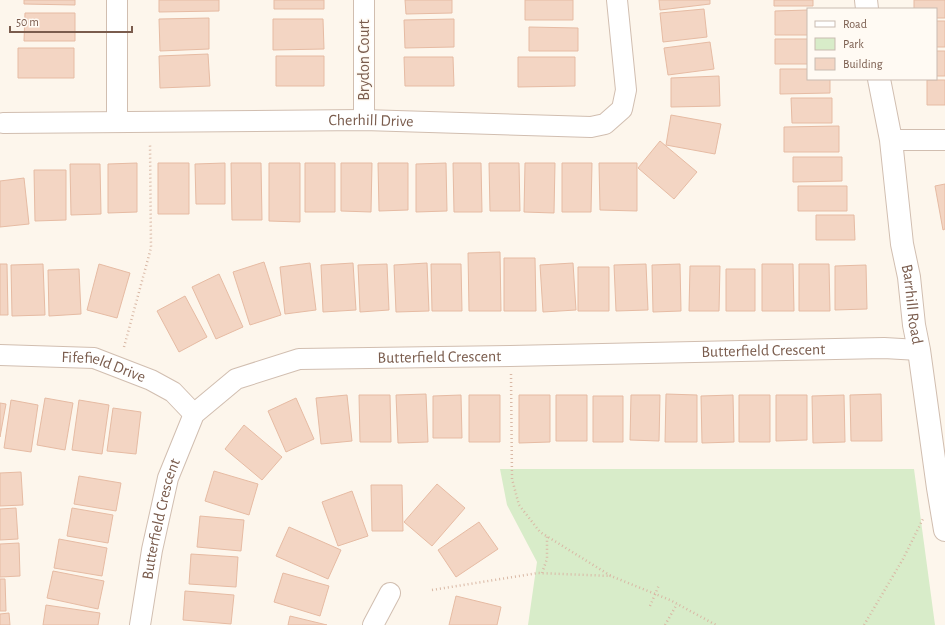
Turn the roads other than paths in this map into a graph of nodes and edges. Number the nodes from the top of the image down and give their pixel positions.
1 (117, 0) edge
2 (364, 0) edge
3 (617, 0) edge
4 (879, 80) edge
5 (364, 120) junction
6 (117, 122) junction
7 (3, 123) dead end
8 (891, 140) junction
9 (945, 140) edge
10 (919, 350) junction
11 (0, 355) edge
12 (194, 414) junction
13 (945, 530) edge
14 (390, 594) dead end
15 (140, 625) edge
16 (373, 625) edge

1 - 6 street
2 - 5 street, Brydon Court
3 - 5 street, Cherhill Drive
4 - 8 street, Barrhill Road
5 - 6 street, Cherhill Drive
6 - 7 street, Cherhill Drive
8 - 9 street
8 - 10 street, Barrhill Road
10 - 12 street, Butterfield Crescent
10 - 13 street, Barrhill Road
11 - 12 street, Fifefield Drive
12 - 15 street, Butterfield Crescent
14 - 16 street

